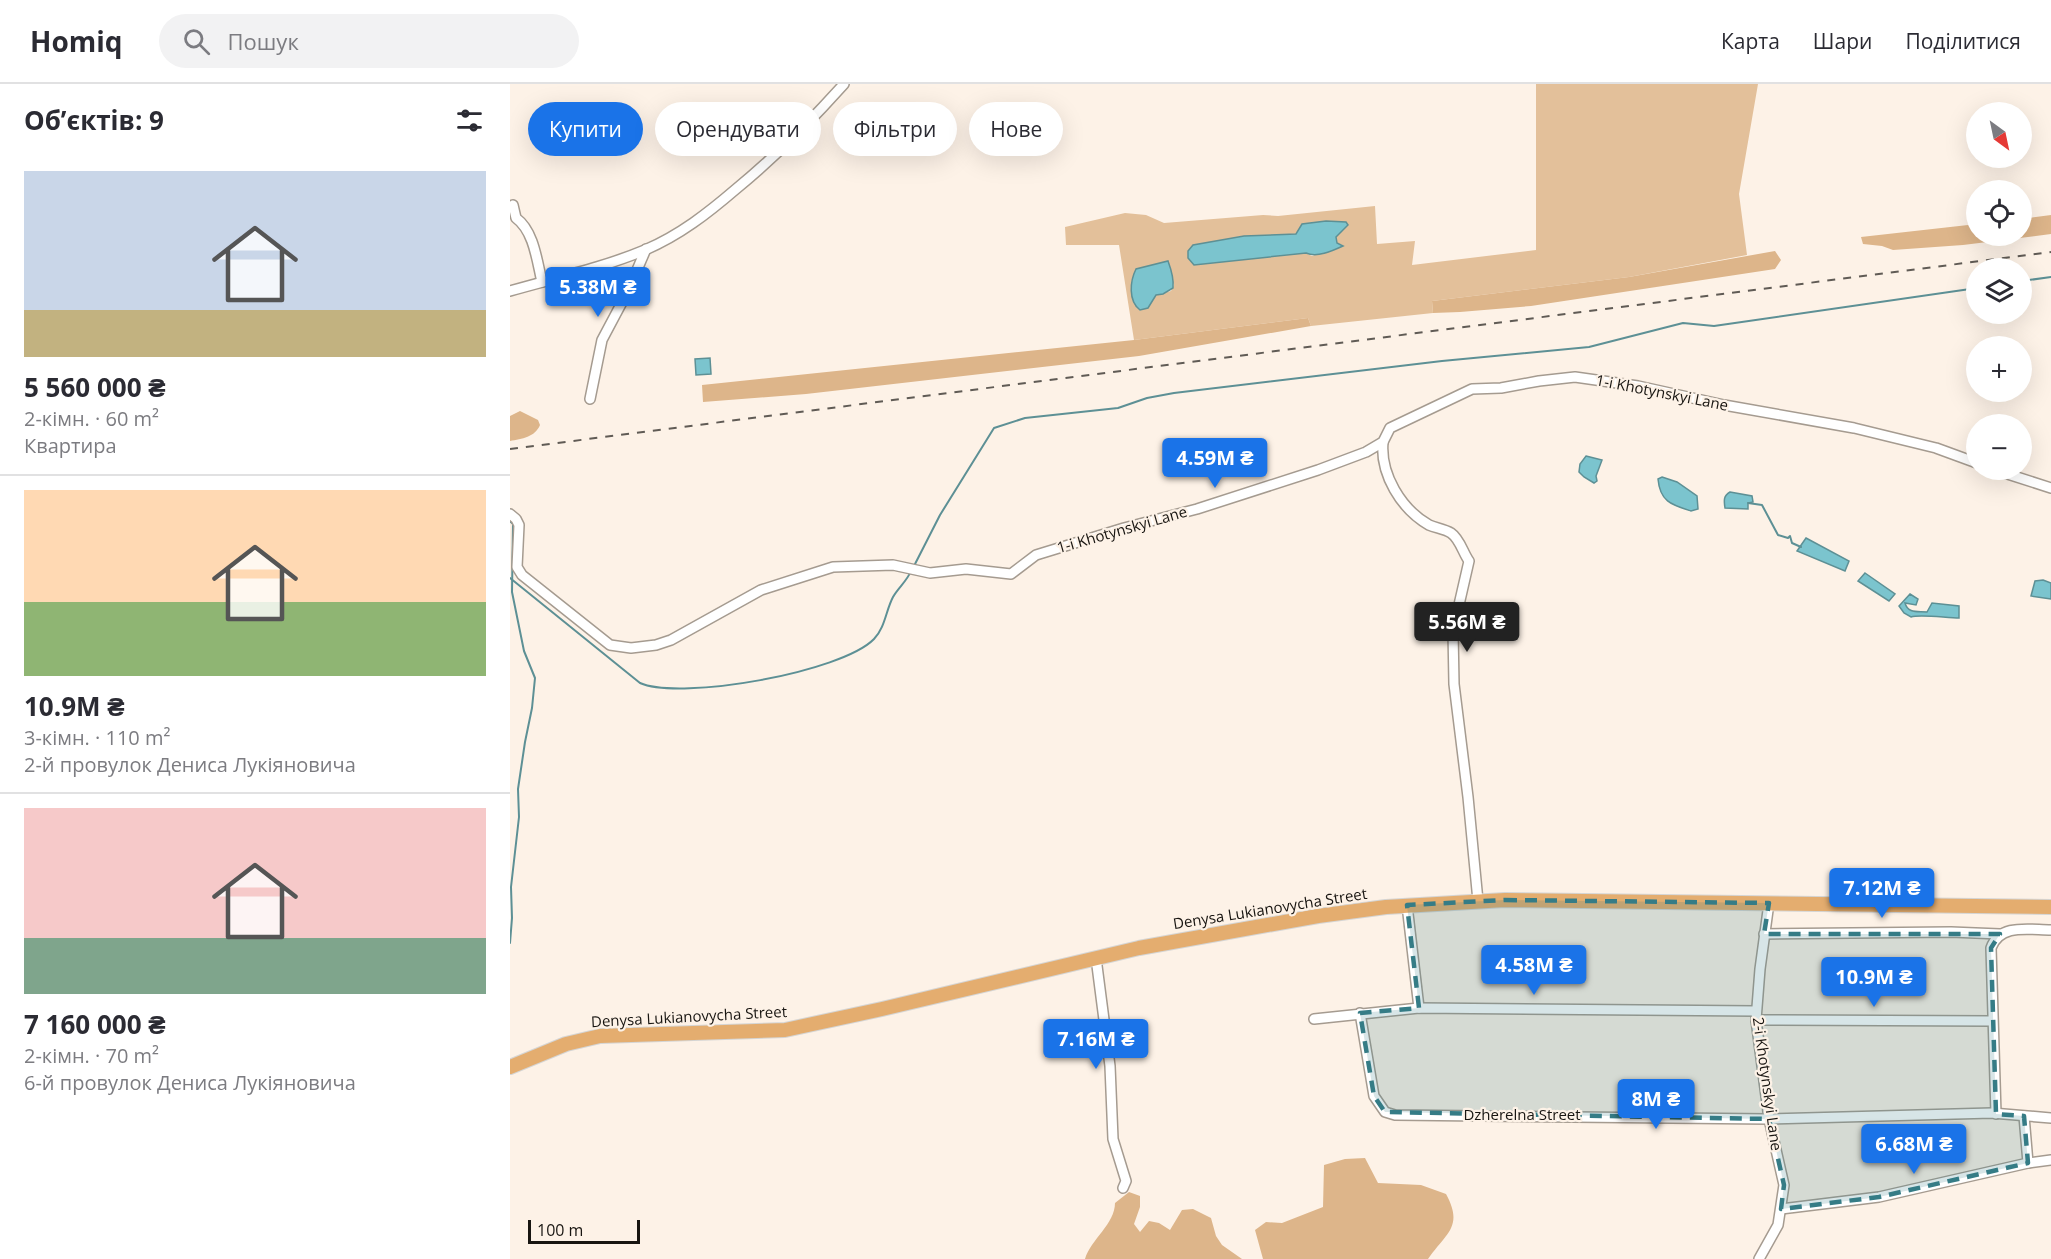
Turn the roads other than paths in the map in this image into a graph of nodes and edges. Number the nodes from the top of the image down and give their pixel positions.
1 (844, 84) edge
2 (513, 205) dead end
3 (646, 249) junction
4 (542, 282) junction
5 (510, 291) edge
6 (590, 399) dead end
7 (1383, 442) junction
8 (1966, 459) edge
9 (2026, 480) edge
10 (2051, 488) edge
11 (510, 514) edge
12 (1478, 901) junction
13 (1769, 903) junction
14 (1407, 905) junction
15 (2051, 907) edge
16 (2051, 930) edge
17 (1764, 934) junction
18 (2000, 934) junction
19 (1096, 957) junction
20 (1419, 1008) junction
21 (1360, 1013) junction
22 (1756, 1016) junction
23 (1314, 1019) dead end
24 (1992, 1021) junction
25 (510, 1067) edge
26 (1996, 1114) junction
27 (2024, 1116) junction
28 (2051, 1118) edge
29 (1769, 1119) junction
30 (2051, 1160) edge
31 (2028, 1162) junction
32 (1123, 1188) dead end
33 (1781, 1209) junction
34 (1759, 1259) edge

1 - 3 street
2 - 4 street
3 - 4 street
3 - 6 street
4 - 5 street
7 - 8 street, 1-i Khotynskyi Lane
7 - 11 street, 1-i Khotynskyi Lane
7 - 12 street
9 - 10 street
12 - 13 highway, Denysa Lukianovycha Street
12 - 14 highway, Denysa Lukianovycha Street
13 - 15 highway, Denysa Lukianovycha Street
13 - 17 street, 2-i Khotynskyi Lane
14 - 19 highway, Denysa Lukianovycha Street
14 - 20 street
16 - 18 street
17 - 18 street
17 - 22 street, 2-i Khotynskyi Lane
18 - 24 street
19 - 25 highway, Denysa Lukianovycha Street
19 - 32 street
20 - 21 street
20 - 22 street
21 - 23 street
21 - 29 street, Dzherelna Street
22 - 24 street
22 - 29 street, 2-i Khotynskyi Lane
24 - 26 street
26 - 27 street, Dzherelna Street
26 - 29 street, Dzherelna Street
27 - 28 street, Dzherelna Street
27 - 31 street
29 - 33 street, 2-i Khotynskyi Lane
30 - 31 street
31 - 33 street
33 - 34 street, 2-i Khotynskyi Lane

